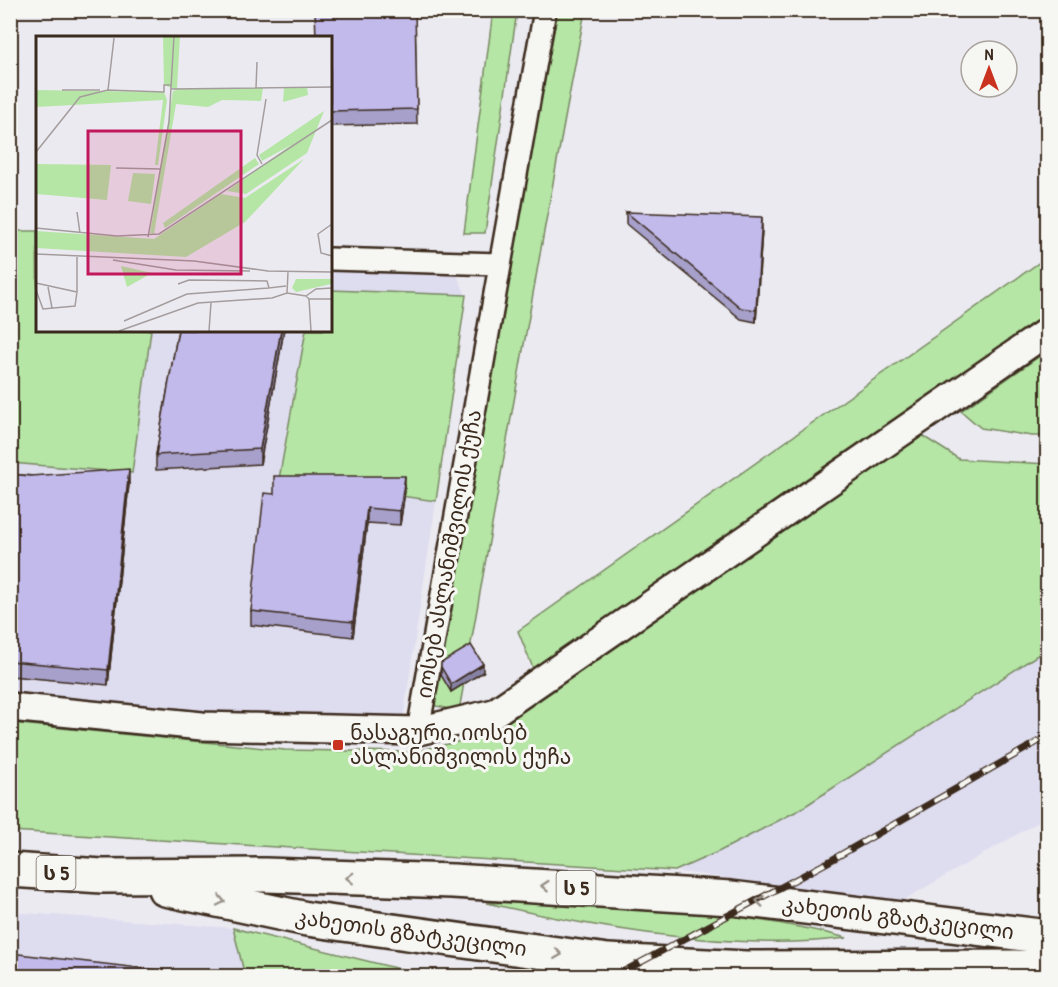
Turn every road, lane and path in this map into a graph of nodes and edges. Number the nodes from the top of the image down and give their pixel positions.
1 (545, 10) edge
2 (332, 259) edge
3 (500, 264) junction
4 (1047, 331) edge
5 (10, 706) edge
6 (418, 731) junction
7 (10, 870) edge
8 (102, 876) junction
9 (1047, 937) edge
10 (1047, 967) edge

1 - 3 street, იოსებ ასლანიშვილის ქუჩა
2 - 3 street
3 - 6 street, იოსებ ასლანიშვილის ქუჩა
4 - 6 street
5 - 6 street
7 - 8 highway, კახეთის გზატკეცილი / ს 5
9 -> 8 highway, კახეთის გზატკეცილი / ს 5
8 -> 10 highway, კახეთის გზატკეცილი / ს 5

